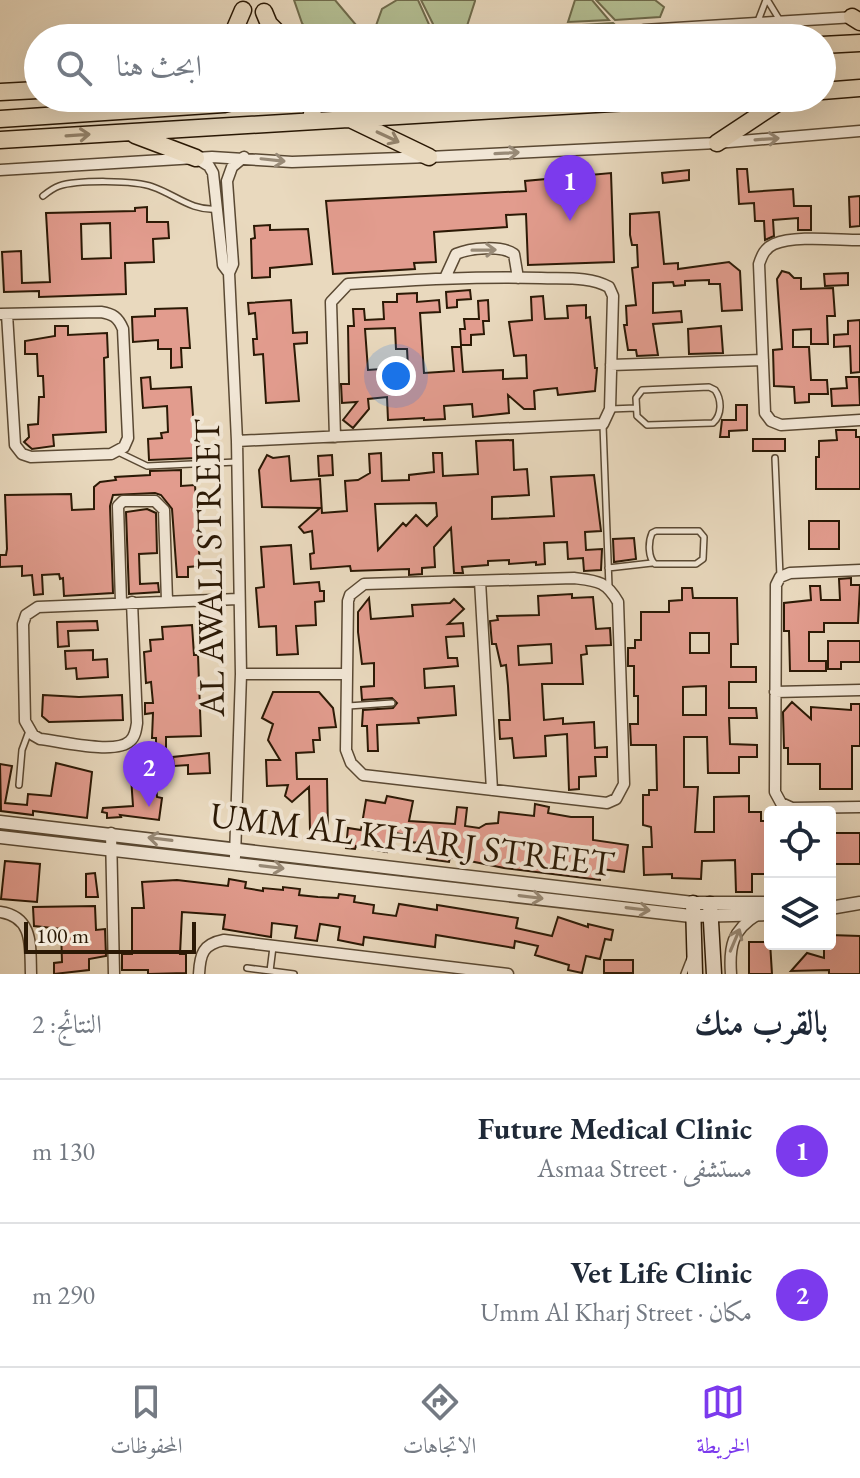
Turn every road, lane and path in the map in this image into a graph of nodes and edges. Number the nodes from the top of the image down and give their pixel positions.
1 (767, 0) edge
2 (244, 5) edge
3 (857, 19) edge
4 (780, 20) junction
5 (757, 22) junction
6 (237, 24) edge
7 (729, 24) edge
8 (860, 43) edge
9 (836, 44) edge
10 (860, 88) edge
11 (836, 90) edge
12 (24, 91) edge
13 (0, 92) edge
14 (105, 112) edge
15 (266, 112) edge
16 (312, 112) edge
17 (438, 112) edge
18 (764, 112) edge
19 (346, 117) junction
20 (0, 119) edge
21 (316, 120) junction
22 (288, 121) junction
23 (126, 131) junction
24 (860, 131) edge
25 (0, 140) edge
26 (717, 143) junction
27 (244, 157) junction
28 (429, 157) junction
29 (196, 158) junction
30 (0, 170) edge
31 (43, 196) dead end
32 (217, 209) junction
33 (860, 240) edge
34 (229, 273) junction
35 (445, 278) junction
36 (518, 278) junction
37 (4, 314) edge
38 (763, 360) junction
39 (611, 365) junction
40 (636, 408) junction
41 (610, 409) junction
42 (860, 420) edge
43 (603, 424) junction
44 (335, 437) junction
45 (237, 441) junction
46 (117, 451) junction
47 (775, 458) dead end
48 (237, 462) junction
49 (653, 563) junction
50 (608, 568) junction
51 (860, 570) edge
52 (780, 577) junction
53 (480, 581) junction
54 (609, 587) junction
55 (238, 599) junction
56 (167, 601) junction
57 (127, 602) junction
58 (241, 674) junction
59 (347, 674) junction
60 (860, 690) edge
61 (775, 692) junction
62 (392, 703) dead end
63 (347, 706) junction
64 (29, 730) junction
65 (19, 785) dead end
66 (492, 790) junction
67 (860, 807) edge
68 (0, 822) edge
69 (111, 833) junction
70 (0, 837) edge
71 (110, 848) junction
72 (236, 849) junction
73 (235, 863) junction
74 (860, 903) edge
75 (764, 904) edge
76 (836, 905) edge
77 (694, 910) junction
78 (710, 910) junction
79 (0, 912) edge
80 (764, 914) edge
81 (273, 946) junction
82 (695, 948) junction
83 (247, 968) dead end
84 (270, 971) junction
85 (31, 974) edge
86 (114, 974) edge
87 (199, 974) edge
88 (294, 974) edge
89 (508, 974) edge
90 (684, 974) edge
91 (695, 974) edge
92 (714, 974) edge
93 (731, 974) edge

1 - 4 lane
1 - 5 lane
2 - 6 main road
3 - 4 street
4 - 5 street
5 - 7 street
8 - 9 main road
10 - 11 main road
12 - 13 main road
14 - 20 main road
15 - 22 main road
16 - 21 main road
17 - 19 main road
18 - 26 main road
19 - 21 main road
19 -> 28 main road
21 - 22 main road
22 - 23 main road
25 -> 23 main road
23 - 29 main road
26 -> 24 street
28 -> 26 street
27 -> 28 street
27 - 29 street
27 - 34 street, AL AWALI STREET
29 - 30 street
29 - 32 street, AL AWALI STREET
31 - 32 lane
32 - 34 street, AL AWALI STREET
33 - 38 street
34 - 45 street, AL AWALI STREET
35 - 36 street
35 -> 36 street
35 - 44 street
36 - 39 street
37 - 46 street
37 - 46 street
38 - 39 street
38 - 42 street
39 - 41 street
40 - 40 lane
40 - 41 lane
41 - 43 street
43 - 44 street
43 - 50 lane
44 - 45 street
45 - 48 street, AL AWALI STREET
46 - 48 lane
47 - 52 lane
48 - 55 street, AL AWALI STREET
49 - 49 lane
49 - 50 lane
50 - 54 lane
51 - 52 street
52 - 61 street
53 - 54 street
53 - 59 street
53 - 66 street
54 - 66 street
55 - 56 street
55 - 58 street, AL AWALI STREET
56 - 57 street
56 - 57 street
57 - 64 street
57 - 64 street
58 - 59 street
58 - 72 street, AL AWALI STREET
59 - 63 street
60 - 61 street
61 - 67 street
62 - 63 lane
63 - 66 street
64 - 65 lane
68 - 69 street, UMM AL KHARJ STREET
69 - 71 street
72 -> 69 street, UMM AL KHARJ STREET
70 - 71 street, UMM AL KHARJ STREET
71 - 73 street, UMM AL KHARJ STREET
71 - 86 street
72 - 73 street, AL AWALI STREET
72 - 77 street, UMM AL KHARJ STREET
73 -> 77 street, UMM AL KHARJ STREET
74 - 76 street
75 - 78 street, UMM AL KHARJ STREET
77 - 78 street, UMM AL KHARJ STREET
77 - 82 main road
78 - 80 street, UMM AL KHARJ STREET
78 - 92 main road
79 - 85 street
93 -> 80 street
81 - 84 lane
81 - 87 street
81 - 89 street
82 - 90 lane
82 - 91 main road
83 - 84 lane
84 - 88 lane

